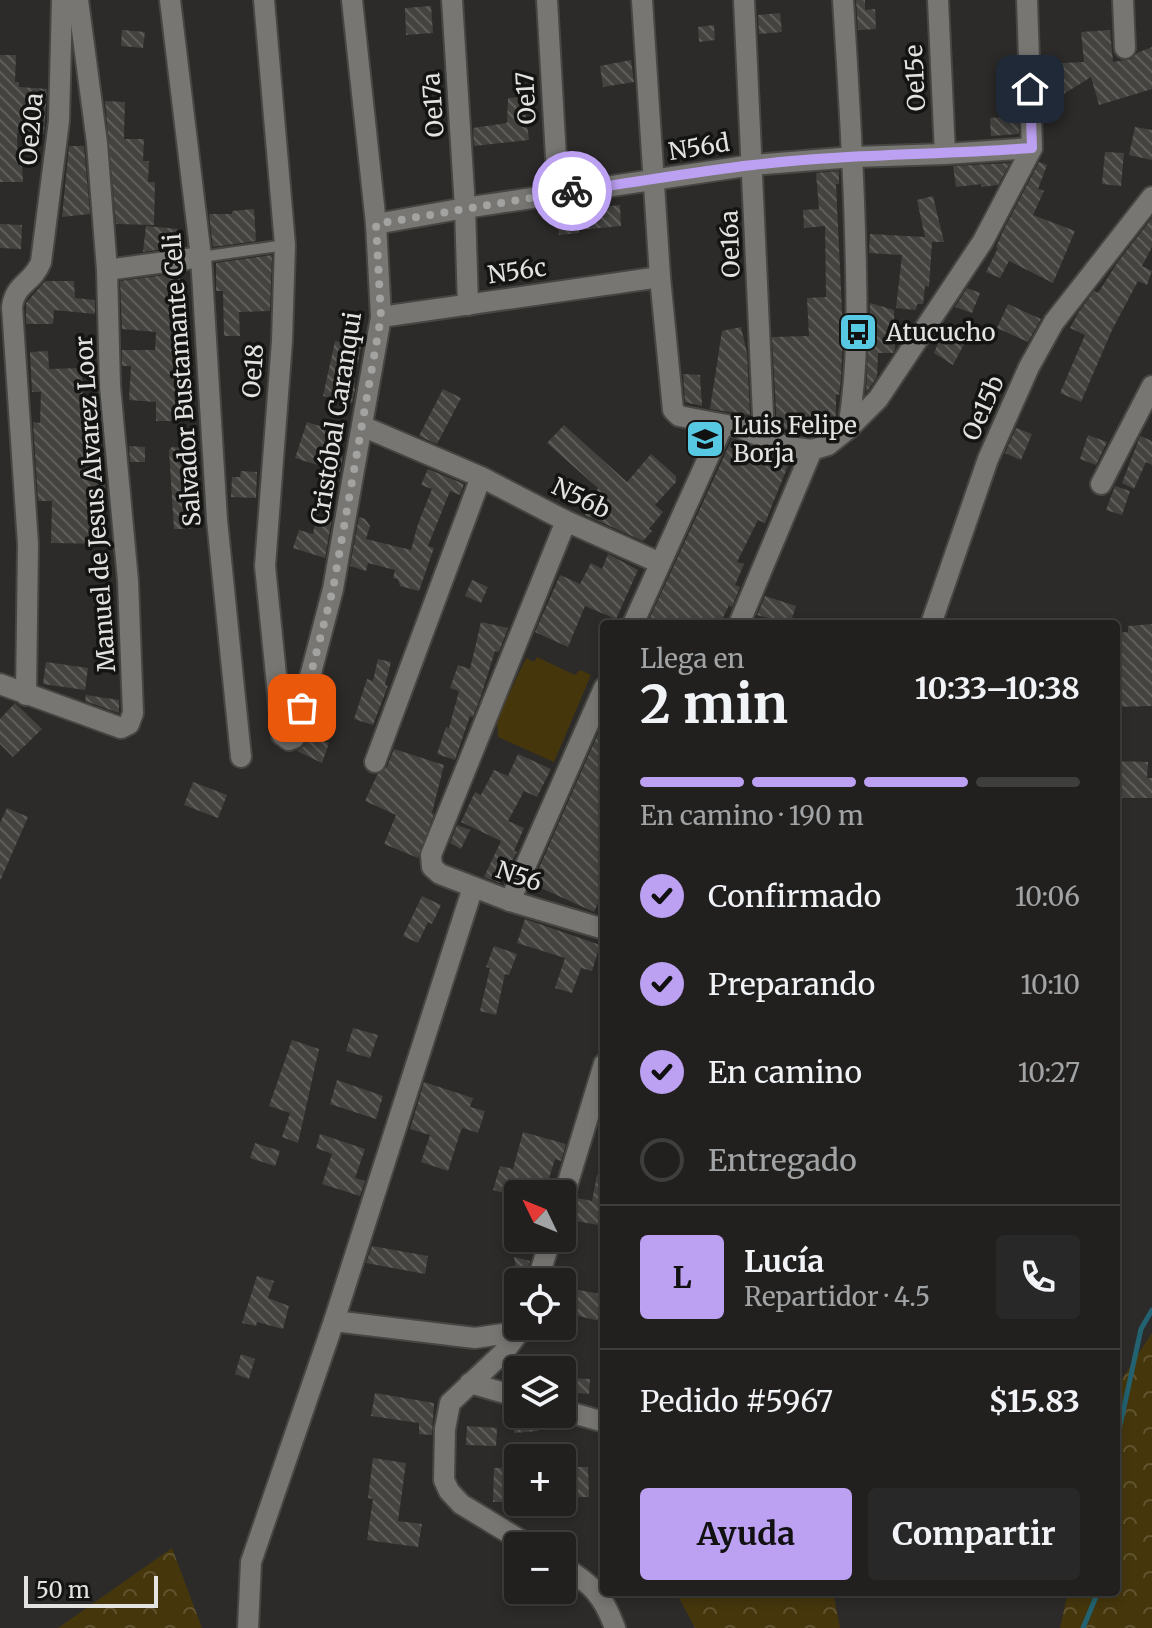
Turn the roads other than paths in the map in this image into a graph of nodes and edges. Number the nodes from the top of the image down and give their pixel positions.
1 (62, 0) edge
2 (78, 0) edge
3 (170, 0) edge
4 (264, 0) edge
5 (352, 0) edge
6 (452, 0) edge
7 (547, 0) edge
8 (642, 0) edge
9 (744, 0) edge
10 (843, 0) edge
11 (938, 0) edge
12 (1027, 0) edge
13 (1123, 0) edge
14 (1125, 48) dead end
15 (1032, 148) junction
16 (945, 154) junction
17 (853, 157) junction
18 (752, 165) junction
19 (654, 180) junction
20 (558, 193) junction
21 (1152, 197) edge
22 (465, 208) junction
23 (376, 224) junction
24 (285, 245) junction
25 (201, 257) junction
26 (107, 270) junction
27 (660, 277) junction
28 (468, 305) junction
29 (381, 317) junction
30 (1152, 386) edge
31 (723, 425) junction
32 (362, 426) junction
33 (848, 429) junction
34 (764, 437) junction
35 (812, 450) junction
36 (481, 477) junction
37 (1101, 484) dead end
38 (566, 521) junction
39 (660, 563) junction
40 (635, 620) edge
41 (741, 620) edge
42 (932, 620) edge
43 (0, 684) edge
44 (26, 695) junction
45 (600, 697) edge
46 (289, 740) joint
47 (241, 757) dead end
48 (375, 762) dead end
49 (473, 887) junction
50 (510, 901) junction
51 (600, 928) edge
52 (600, 1077) edge
53 (569, 1180) edge
54 (334, 1321) junction
55 (504, 1333) edge
56 (512, 1340) edge
57 (470, 1383) junction
58 (504, 1393) edge
59 (576, 1414) edge
60 (600, 1421) edge
61 (507, 1532) edge
62 (576, 1574) edge
63 (248, 1628) edge
64 (615, 1628) edge

1 - 44 street, Oe20a
2 - 26 street, Manuel de Jesus Alvarez Loor
3 - 25 street, Salvador Bustamante Celi
4 - 24 street, Oe18
5 - 23 street, Cristóbal Caranqui
6 - 22 street, Oe17a
7 - 20 street, Oe17
8 - 19 street
9 - 18 street, Oe16a
10 - 17 street
11 - 16 street, Oe15e
12 - 15 street
13 - 14 street
15 - 16 street, N56d
15 - 33 street
16 - 17 street, N56d
17 - 18 street, N56d
17 - 33 street
18 - 19 street, N56d
18 - 34 street, Oe16a
19 - 20 street, N56d
19 - 27 street
20 - 22 street, N56d
21 - 42 street, Oe15b
22 - 23 street, N56d
22 - 28 street, Oe17a
23 - 29 street, Cristóbal Caranqui
24 - 25 lane
24 - 46 street, Oe18
25 - 26 street
25 - 47 street, Salvador Bustamante Celi
26 - 44 street, Manuel de Jesus Alvarez Loor
27 - 28 street, N56c
27 - 31 street
28 - 29 street, N56c
29 - 32 street, Cristóbal Caranqui
30 - 37 street
31 - 34 street
31 - 39 street
32 - 36 street
32 - 46 street, Cristóbal Caranqui
33 - 35 street
34 - 35 street
35 - 41 street
36 - 38 street, N56b
36 - 48 street
38 - 39 street, N56b
38 - 49 street, N56
39 - 40 street
43 - 44 street
45 - 50 street
49 - 50 street, N56
49 - 54 street
50 - 51 street, N56
52 - 53 street
54 - 55 street
54 - 63 street
56 - 57 street
57 - 58 street
57 - 61 street
59 - 60 street
62 - 64 street

